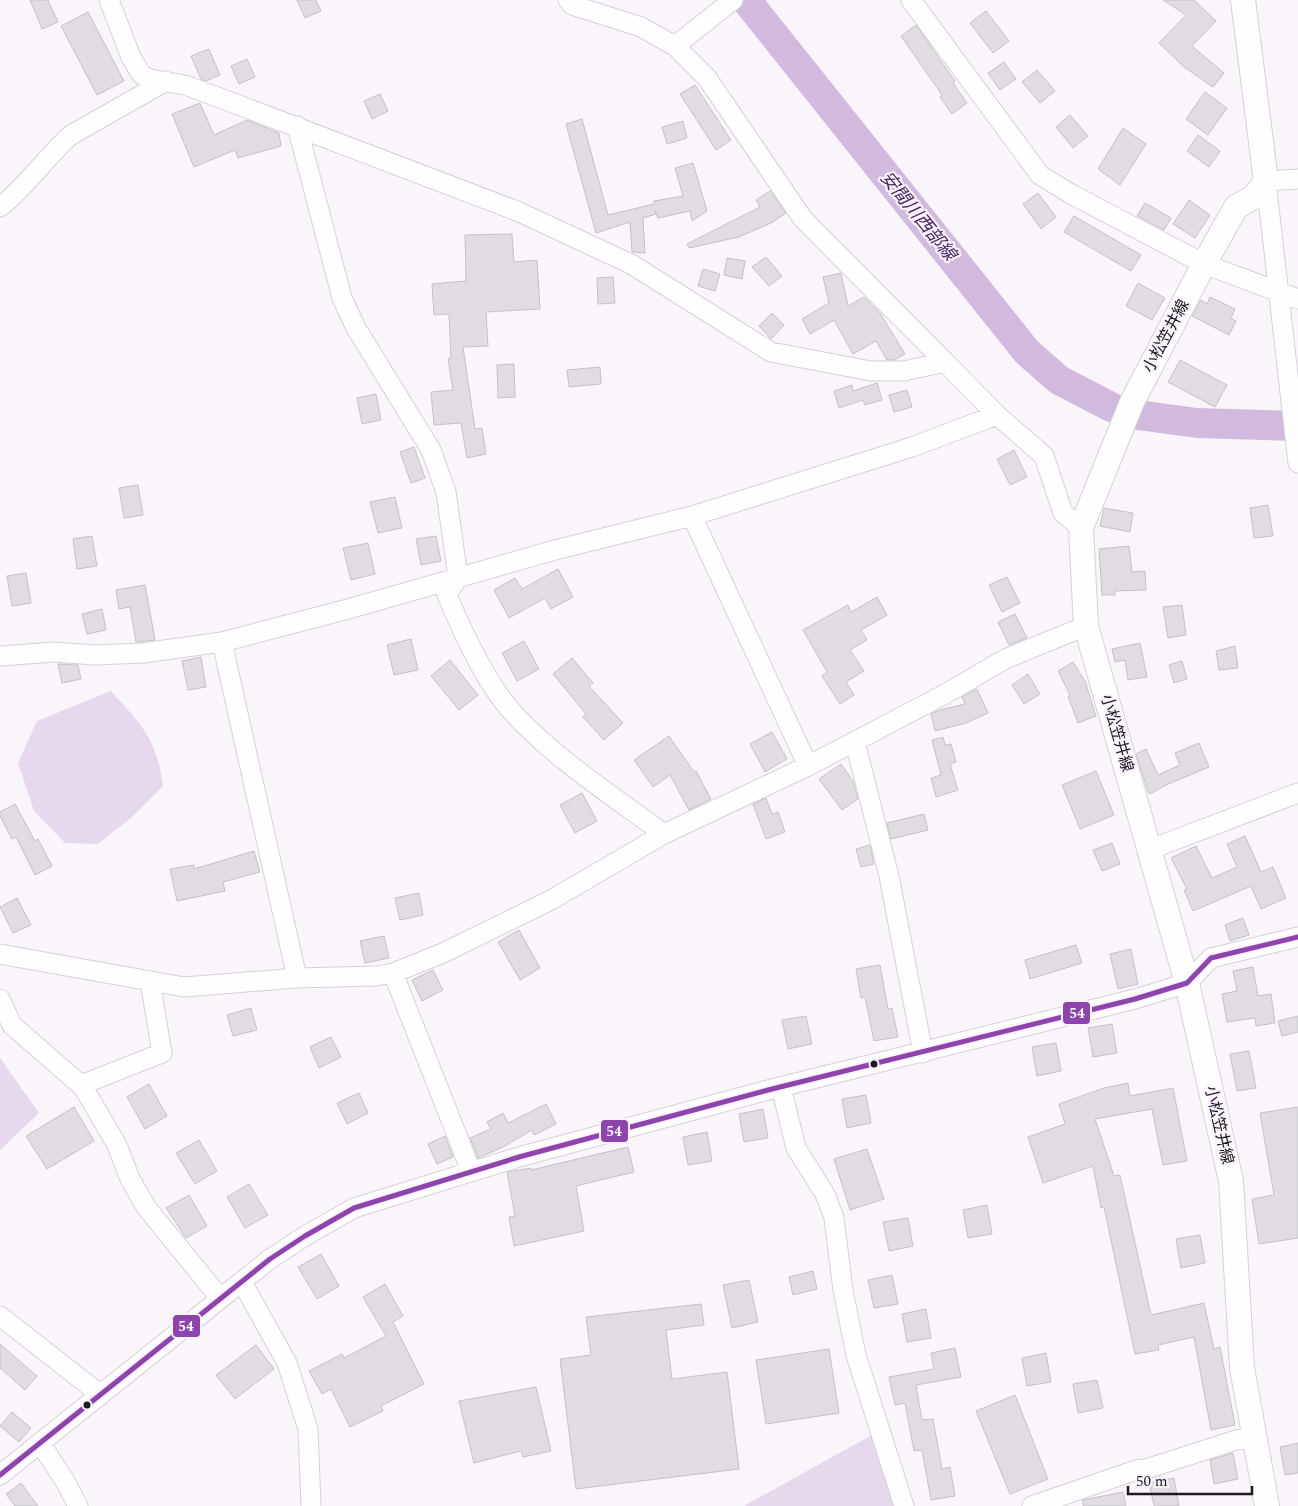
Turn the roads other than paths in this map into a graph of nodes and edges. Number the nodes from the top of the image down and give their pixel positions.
1 (109, 0) edge
2 (568, 0) edge
3 (733, 0) edge
4 (912, 0) edge
5 (1243, 0) edge
6 (675, 46) junction
7 (166, 81) junction
8 (297, 126) junction
9 (1298, 179) edge
10 (1266, 181) junction
11 (0, 207) edge
12 (1204, 264) junction
13 (1279, 292) junction
14 (1298, 299) edge
15 (945, 362) junction
16 (997, 415) junction
17 (1298, 463) edge
18 (692, 516) junction
19 (1081, 528) junction
20 (458, 577) junction
21 (1086, 626) junction
22 (222, 642) junction
23 (0, 656) edge
24 (855, 742) junction
25 (808, 766) junction
26 (1298, 792) edge
27 (664, 834) junction
28 (1151, 849) junction
29 (1298, 936) edge
30 (0, 954) edge
31 (393, 973) junction
32 (297, 978) junction
33 (150, 981) junction
34 (1187, 983) junction
35 (0, 1000) edge
36 (923, 1052) junction
37 (80, 1085) junction
38 (781, 1087) junction
39 (472, 1171) junction
40 (242, 1282) junction
41 (220, 1298) junction
42 (1, 1318) edge
43 (101, 1395) junction
44 (1255, 1438) junction
45 (40, 1444) junction
46 (0, 1475) edge
47 (78, 1506) edge
48 (311, 1506) edge
49 (904, 1506) edge
50 (1032, 1506) edge
51 (1267, 1506) edge

1 - 7 street
2 - 6 street
3 - 6 street
4 - 12 street
5 - 10 main road
6 - 15 street
7 - 8 street
7 - 11 street
8 - 15 street
8 - 20 street
9 - 10 street
10 - 12 main road, 小松笠井線
10 - 13 street
12 - 13 street
12 - 19 main road, 小松笠井線
13 - 14 street
13 - 17 street
15 - 16 street
16 - 18 street
16 - 19 street
18 - 20 street
18 - 25 street
19 - 21 main road, 小松笠井線
20 - 22 street
20 - 27 street
21 - 24 street
21 - 28 main road, 小松笠井線
22 - 23 street
22 - 32 street
24 - 25 street
24 - 36 street
25 - 27 street
26 - 28 street
27 - 31 street
28 - 34 main road, 小松笠井線
29 - 34 street
30 - 33 street
31 - 32 street
31 - 39 street
32 - 33 street
33 - 37 street
34 - 36 street
34 - 44 main road, 小松笠井線
35 - 37 street
36 - 38 street
37 - 41 street
38 - 39 street
38 - 49 street
39 - 40 street
40 - 41 street
40 - 48 street
41 - 43 street
42 - 43 street
43 - 45 street
44 - 50 street
44 - 51 main road, 小松笠井線
45 - 46 street
45 - 47 street

